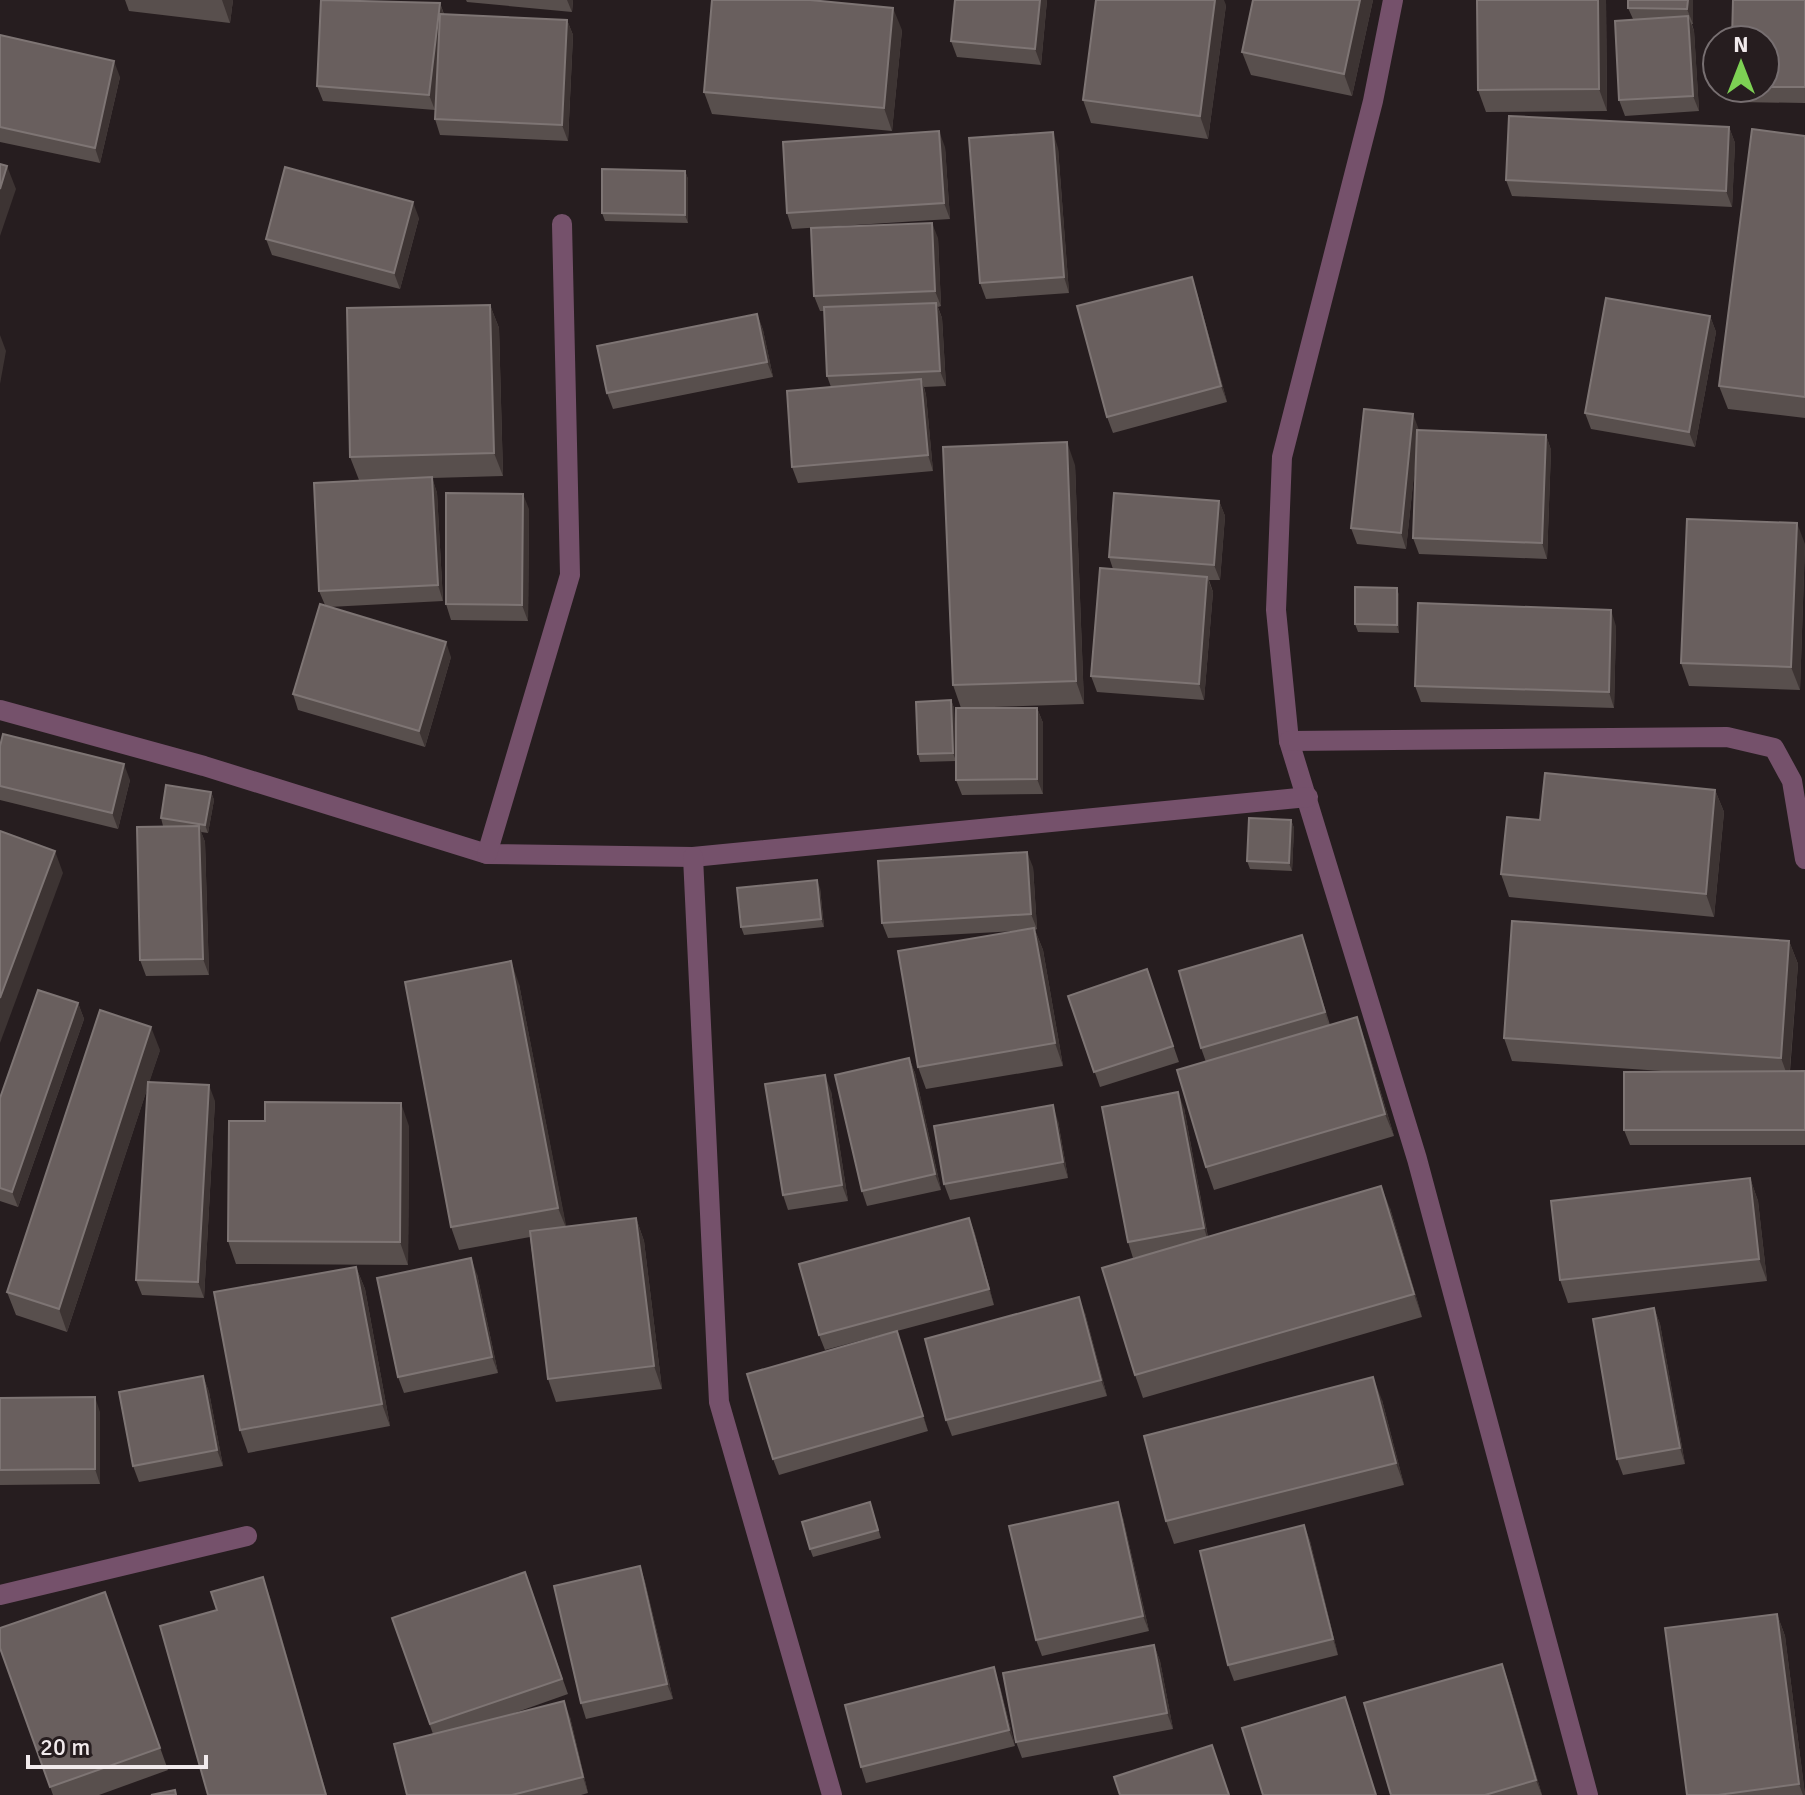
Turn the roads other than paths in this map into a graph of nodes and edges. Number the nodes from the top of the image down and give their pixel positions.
1 (1393, 0) edge
2 (562, 224) dead end
3 (0, 710) edge
4 (1289, 741) junction
5 (1308, 797) junction
6 (487, 854) junction
7 (693, 857) junction
8 (1805, 859) edge
9 (247, 1536) dead end
10 (0, 1595) edge
11 (832, 1795) edge
12 (1588, 1795) edge

1 - 4 street
2 - 6 street
3 - 6 street
4 - 5 street
4 - 8 street
5 - 7 street
5 - 12 street
6 - 7 street
7 - 11 street
9 - 10 street

